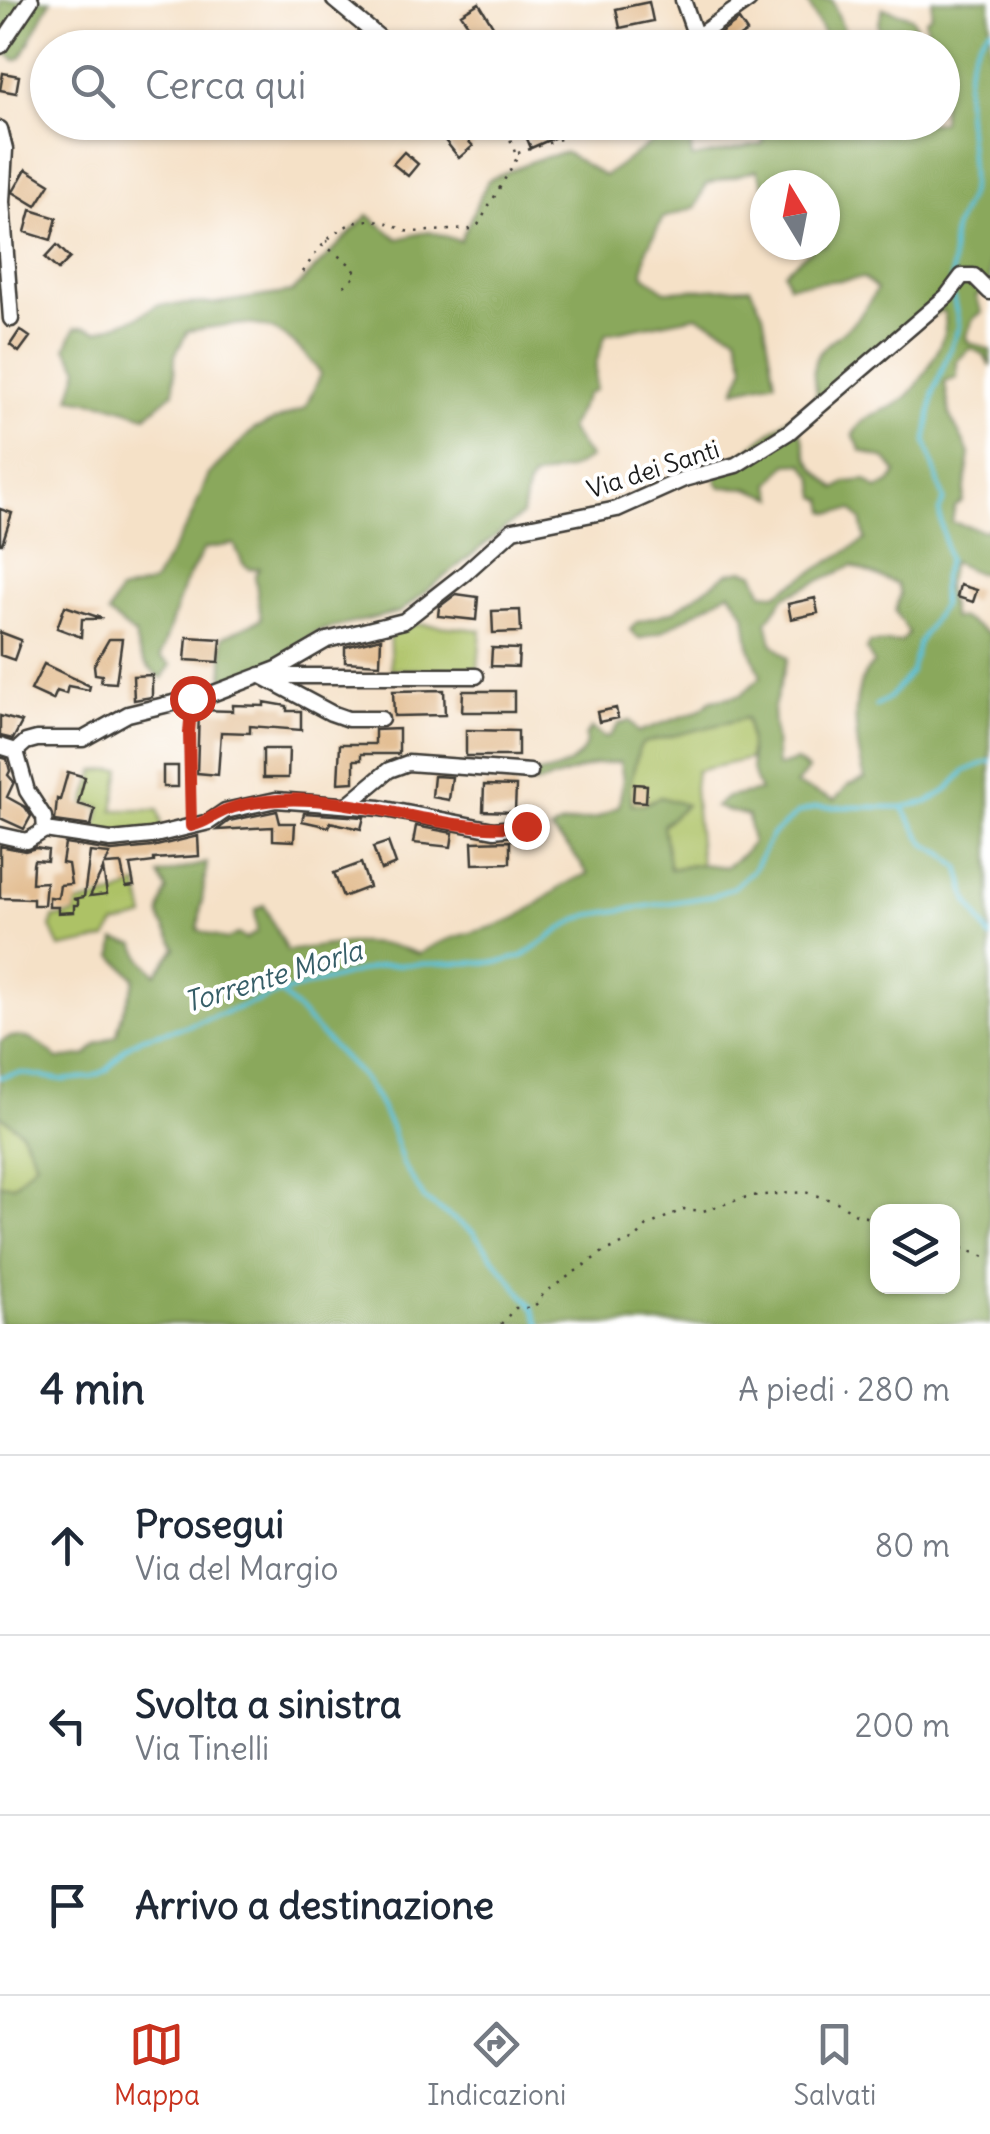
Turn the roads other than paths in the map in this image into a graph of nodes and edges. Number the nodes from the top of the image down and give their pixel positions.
1 (30, 0) edge
2 (334, 0) edge
3 (682, 0) edge
4 (748, 0) edge
5 (370, 30) edge
6 (693, 30) edge
7 (707, 30) edge
8 (0, 46) edge
9 (0, 129) edge
10 (990, 292) edge
11 (11, 319) dead end
12 (278, 669) junction
13 (260, 676) junction
14 (476, 676) dead end
15 (381, 719) dead end
16 (0, 746) edge
17 (16, 752) junction
18 (530, 772) dead end
19 (347, 806) junction
20 (526, 826) dead end
21 (45, 830) junction
22 (0, 834) edge

1 - 8 street
2 - 5 street
3 - 6 street
4 - 7 street
9 - 11 street
10 - 12 street, Via dei Santi
12 - 13 street, Via dei Santi
12 - 14 street
13 - 15 street
13 - 17 street, Via dei Santi
16 - 17 street
17 - 21 street
18 - 19 street
19 - 20 street
19 - 21 street
21 - 22 street

